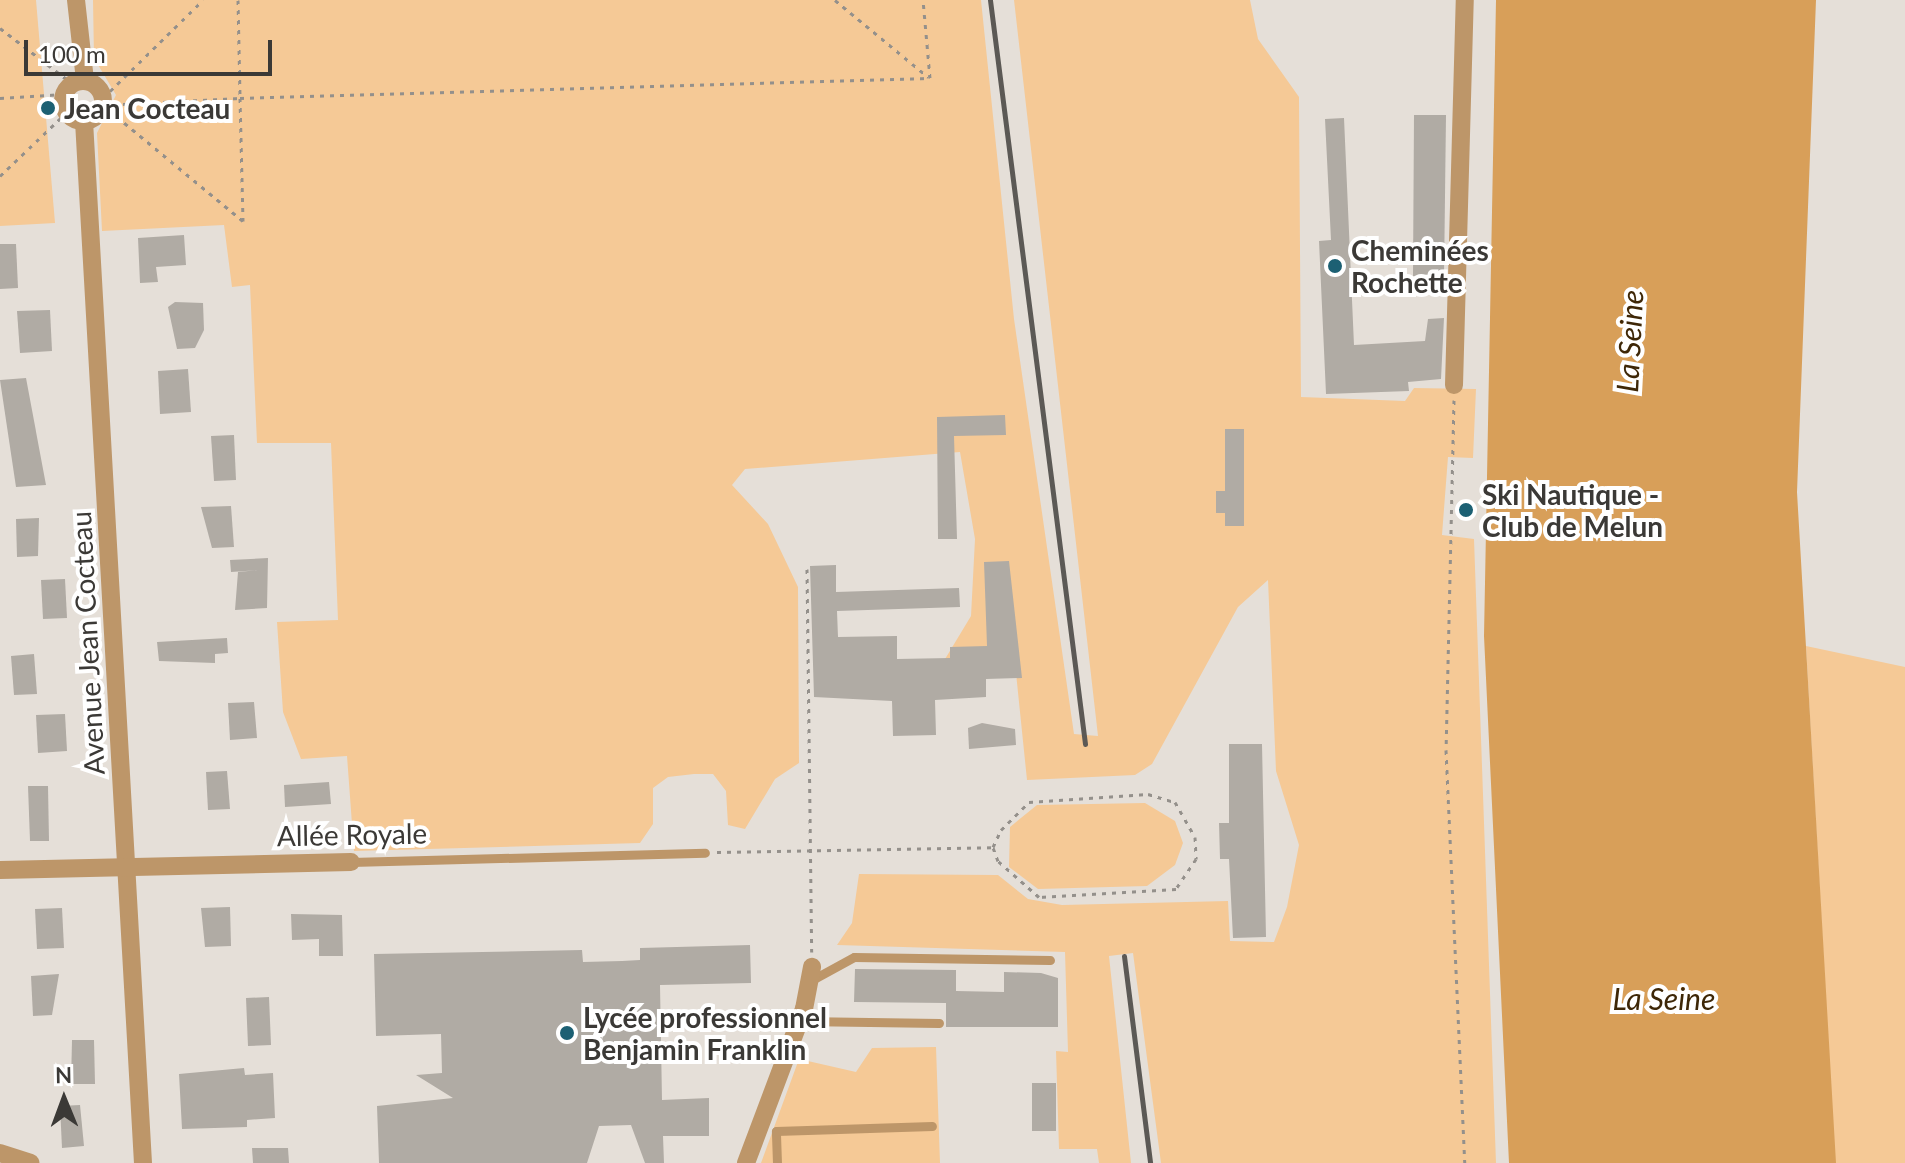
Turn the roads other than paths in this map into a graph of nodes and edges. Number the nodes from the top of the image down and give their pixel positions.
1 (76, 0) edge
2 (1465, 0) edge
3 (72, 93) junction
4 (84, 121) junction
5 (1454, 385) road end
6 (705, 853) road end
7 (351, 862) joint
8 (127, 866) junction
9 (0, 870) edge
10 (1050, 960) dead end
11 (811, 974) joint
12 (800, 1021) junction
13 (939, 1023) dead end
14 (932, 1126) dead end
15 (0, 1153) edge
16 (30, 1163) edge
17 (143, 1163) edge
18 (746, 1163) edge
19 (777, 1163) edge

1 - 3 street
2 - 5 street
3 - 4 street
3 - 4 street
4 - 8 street, Avenue Jean Cocteau
6 - 7 lane, Allée Royale
7 - 8 street, Allée Royale
8 - 9 street, Allée Royale
8 - 17 street, Avenue Jean Cocteau
10 - 11 lane
11 - 12 street
12 - 13 lane
12 - 18 street
14 - 19 lane
15 - 16 street

